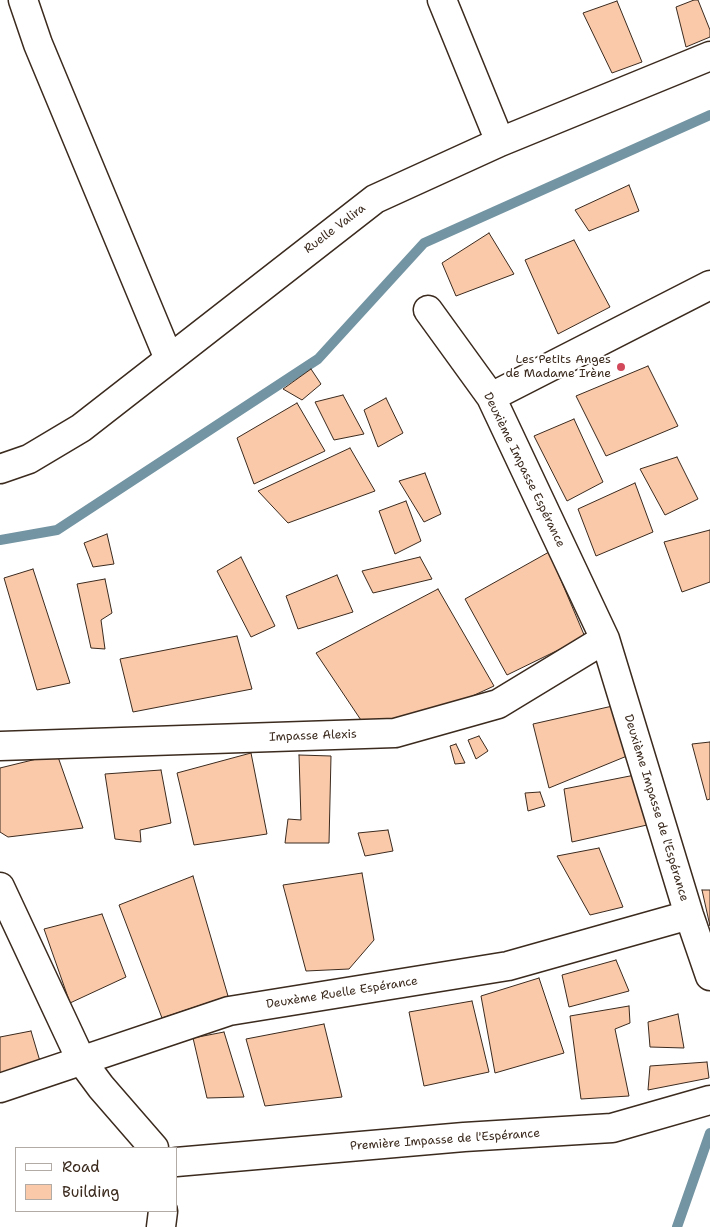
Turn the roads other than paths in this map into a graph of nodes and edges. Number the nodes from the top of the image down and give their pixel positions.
1 (23, 0) edge
2 (442, 0) edge
3 (710, 56) edge
4 (500, 142) junction
5 (710, 285) edge
6 (428, 310) dead end
7 (168, 359) junction
8 (491, 397) junction
9 (0, 469) edge
10 (605, 639) junction
11 (0, 746) edge
12 (0, 887) edge
13 (689, 915) junction
14 (710, 976) edge
15 (82, 1060) junction
16 (0, 1088) edge
17 (710, 1100) edge
18 (153, 1147) edge
19 (178, 1162) edge
20 (163, 1212) edge
21 (161, 1227) edge

1 - 7 street
2 - 4 street
3 - 4 street, Ruelle Valira
4 - 7 street, Ruelle Valira
5 - 8 street
6 - 8 street, Deuxième Impasse Espérance
7 - 9 street, Ruelle Valira
8 - 10 street, Deuxième Impasse Espérance
10 - 11 street, Impasse Alexis
10 - 13 street, Deuxième Impasse de l'Espérance
12 - 15 street
13 - 14 street, Deuxième Impasse de l'Espérance
13 - 15 street, Deuxème Ruelle Espérance
15 - 16 street, Deuxème Ruelle Espérance
15 - 18 street
17 - 19 street, Première Impasse de l'Espérance
20 - 21 street

